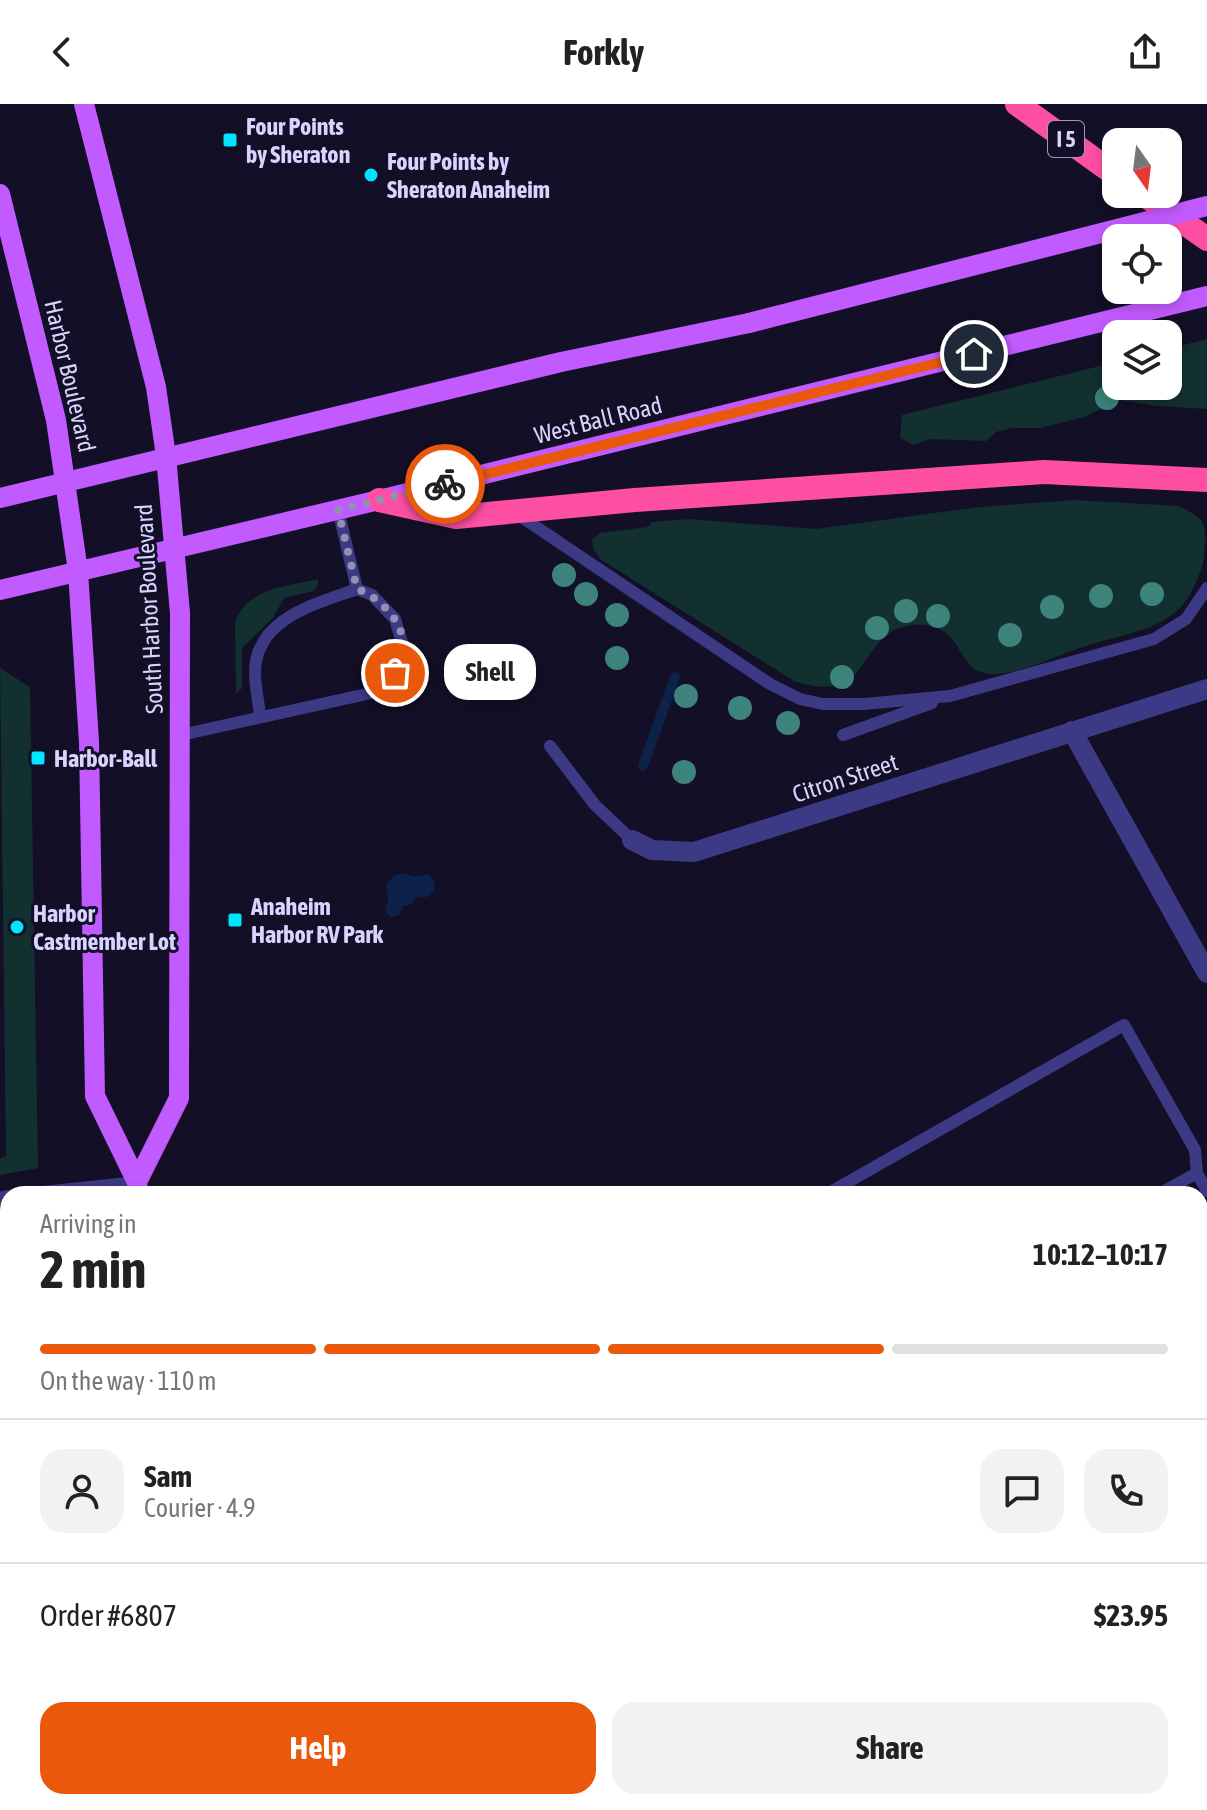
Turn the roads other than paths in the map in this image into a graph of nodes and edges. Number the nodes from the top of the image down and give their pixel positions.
1 (84, 104) edge
2 (1017, 104) edge
3 (1102, 165) edge
4 (0, 194) edge
5 (1207, 206) edge
6 (1163, 208) edge
7 (1207, 239) edge
8 (1207, 296) edge
9 (166, 456) junction
10 (1207, 480) edge
11 (67, 482) junction
12 (0, 498) edge
13 (379, 500) junction
14 (338, 510) junction
15 (512, 511) junction
16 (175, 548) junction
17 (78, 571) junction
18 (1207, 588) edge
19 (357, 589) junction
20 (0, 590) edge
21 (1207, 689) edge
22 (950, 696) junction
23 (260, 716) junction
24 (1072, 731) junction
25 (181, 735) junction
26 (843, 735) dead end
27 (550, 746) dead end
28 (632, 840) joint
29 (1207, 973) edge
30 (1197, 1173) junction
31 (137, 1186) edge
32 (139, 1186) edge
33 (841, 1186) edge
34 (1173, 1186) edge
35 (1204, 1186) edge

1 - 9 main road
2 - 3 highway, I 5
4 - 11 main road, Harbor Boulevard
5 - 9 main road, bridge
6 - 7 highway
8 - 13 main road, West Ball Road
9 - 11 main road
9 - 16 main road, South Harbor Boulevard
10 - 15 highway
11 - 12 main road
11 - 17 main road, Harbor Boulevard
13 - 14 main road, West Ball Road
13 - 15 highway
14 - 16 main road, West Ball Road
14 - 19 lane
15 - 22 lane
16 - 17 main road, West Ball Road
16 - 25 main road, South Harbor Boulevard
17 - 20 main road, West Ball Road
17 - 31 main road
18 - 22 lane
19 - 23 lane
19 - 23 lane
21 - 24 street, Citron Street
22 - 26 lane
23 - 25 lane
24 - 28 street, Citron Street
24 - 29 street
25 - 32 main road, South Harbor Boulevard
27 - 28 lane
30 - 33 lane
30 - 34 lane
30 - 35 lane

